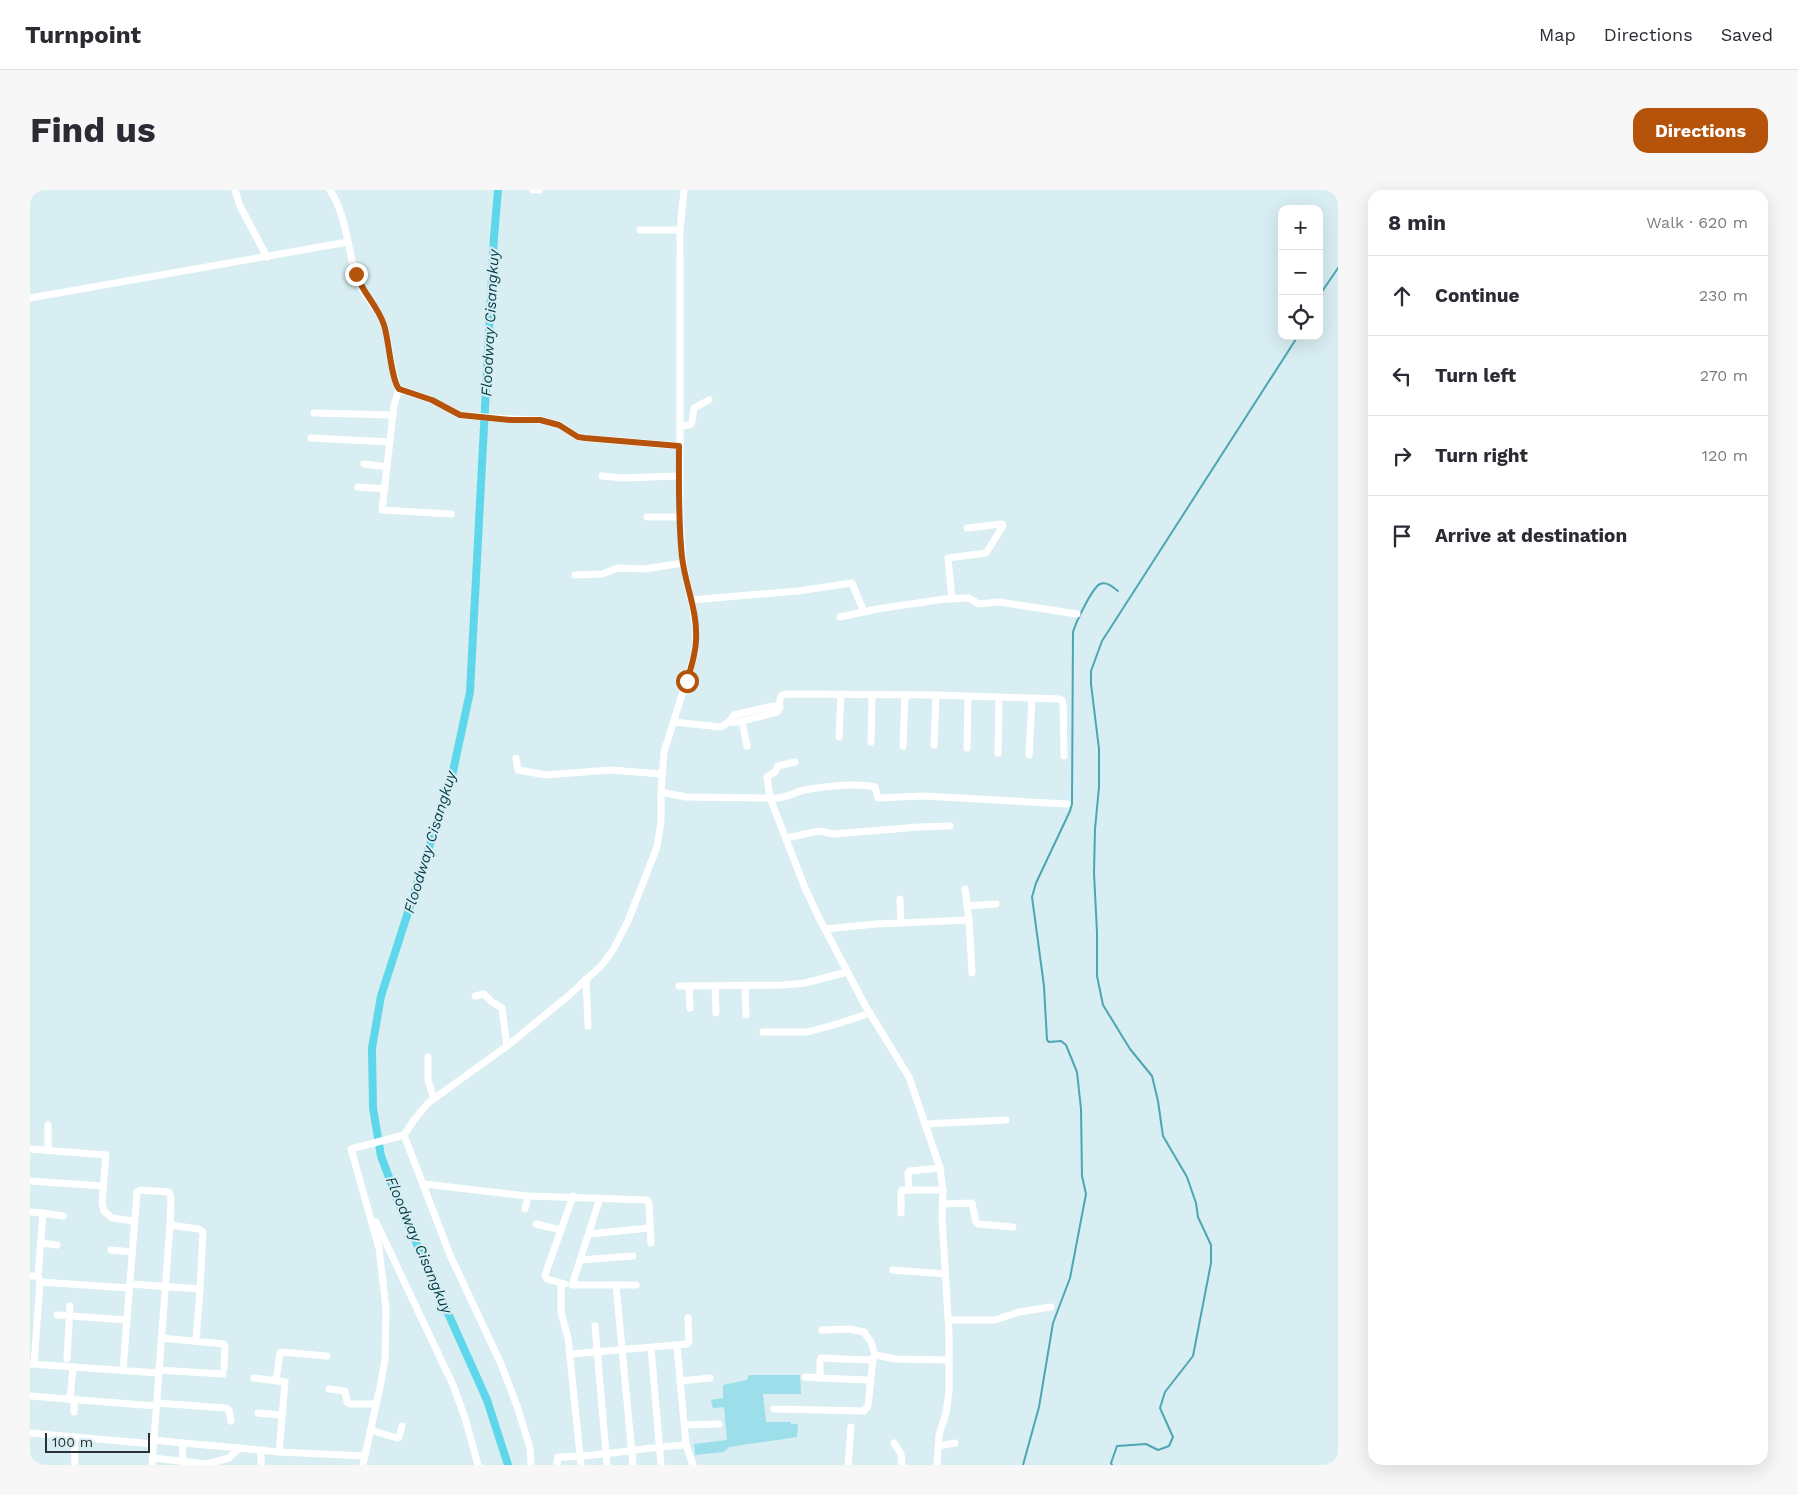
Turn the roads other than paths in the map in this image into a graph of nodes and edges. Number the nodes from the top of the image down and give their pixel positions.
1 (235, 190) edge
2 (330, 190) edge
3 (533, 190) edge
4 (539, 190) edge
5 (684, 190) edge
6 (640, 230) dead end
7 (680, 230) junction
8 (348, 242) junction
9 (267, 257) junction
10 (30, 298) edge
11 (399, 389) junction
12 (709, 400) dead end
13 (314, 413) dead end
14 (393, 415) junction
15 (680, 426) junction
16 (311, 438) dead end
17 (390, 442) junction
18 (679, 446) junction
19 (364, 464) dead end
20 (387, 467) junction
21 (602, 476) dead end
22 (679, 476) junction
23 (358, 487) dead end
24 (385, 489) junction
25 (451, 514) dead end
26 (647, 517) dead end
27 (680, 517) junction
28 (966, 528) dead end
29 (683, 563) junction
30 (575, 575) dead end
31 (952, 599) junction
32 (691, 600) junction
33 (864, 612) junction
34 (1077, 614) dead end
35 (840, 617) dead end
36 (841, 694) junction
37 (872, 695) junction
38 (905, 695) junction
39 (936, 695) junction
40 (968, 696) junction
41 (999, 697) junction
42 (1032, 698) junction
43 (780, 707) junction
44 (742, 721) junction
45 (674, 722) junction
46 (728, 722) junction
47 (839, 738) dead end
48 (871, 742) dead end
49 (934, 745) dead end
50 (747, 746) dead end
51 (903, 746) dead end
52 (967, 748) dead end
53 (998, 753) dead end
54 (1029, 755) dead end
55 (1064, 756) dead end
56 (516, 758) dead end
57 (795, 762) dead end
58 (662, 774) junction
59 (661, 792) junction
60 (770, 798) junction
61 (1067, 804) dead end
62 (950, 826) dead end
63 (786, 838) junction
64 (965, 889) dead end
65 (900, 899) dead end
66 (996, 904) dead end
67 (967, 906) junction
68 (969, 920) junction
69 (901, 923) junction
70 (826, 929) junction
71 (847, 972) junction
72 (972, 973) dead end
73 (586, 980) junction
74 (679, 986) dead end
75 (688, 986) junction
76 (715, 986) junction
77 (745, 986) junction
78 (475, 996) dead end
79 (690, 1008) dead end
80 (716, 1013) dead end
81 (870, 1013) junction
82 (746, 1015) dead end
83 (588, 1026) dead end
84 (763, 1032) dead end
85 (506, 1046) junction
86 (428, 1057) dead end
87 (434, 1098) junction
88 (1006, 1120) dead end
89 (925, 1124) junction
90 (48, 1125) dead end
91 (402, 1136) junction
92 (30, 1150) edge
93 (48, 1151) junction
94 (940, 1168) junction
95 (30, 1181) edge
96 (424, 1184) junction
97 (103, 1186) junction
98 (909, 1190) junction
99 (943, 1190) junction
100 (528, 1196) junction
101 (573, 1196) junction
102 (600, 1198) junction
103 (942, 1204) junction
104 (369, 1209) junction
105 (525, 1209) dead end
106 (30, 1212) edge
107 (43, 1213) junction
108 (902, 1213) dead end
109 (63, 1216) dead end
110 (134, 1221) junction
111 (536, 1224) dead end
112 (170, 1225) junction
113 (1013, 1227) dead end
114 (650, 1228) junction
115 (561, 1230) junction
116 (589, 1234) junction
117 (41, 1243) junction
118 (651, 1243) dead end
119 (58, 1244) dead end
120 (111, 1250) dead end
121 (132, 1252) junction
122 (633, 1256) dead end
123 (581, 1260) junction
124 (893, 1270) dead end
125 (944, 1274) junction
126 (30, 1276) edge
127 (39, 1279) junction
128 (561, 1284) junction
129 (572, 1285) junction
130 (616, 1285) junction
131 (636, 1285) dead end
132 (130, 1286) junction
133 (166, 1287) junction
134 (200, 1289) junction
135 (70, 1306) dead end
136 (1051, 1307) dead end
137 (57, 1314) dead end
138 (70, 1315) junction
139 (688, 1318) dead end
140 (127, 1320) junction
141 (948, 1320) junction
142 (595, 1326) dead end
143 (822, 1330) dead end
144 (161, 1338) junction
145 (196, 1341) junction
146 (677, 1346) junction
147 (651, 1348) junction
148 (623, 1350) junction
149 (597, 1352) junction
150 (571, 1354) junction
151 (327, 1356) dead end
152 (874, 1357) junction
153 (67, 1359) dead end
154 (948, 1360) junction
155 (32, 1364) edge
156 (73, 1366) junction
157 (123, 1370) junction
158 (158, 1371) junction
159 (805, 1377) dead end
160 (254, 1378) dead end
161 (710, 1378) dead end
162 (820, 1378) junction
163 (869, 1380) junction
164 (276, 1381) junction
165 (680, 1381) junction
166 (330, 1389) dead end
167 (30, 1396) edge
168 (72, 1399) junction
169 (156, 1404) junction
170 (376, 1404) junction
171 (774, 1409) dead end
172 (74, 1412) dead end
173 (258, 1413) dead end
174 (282, 1415) junction
175 (230, 1421) dead end
176 (719, 1424) dead end
177 (684, 1425) junction
178 (402, 1426) dead end
179 (851, 1427) dead end
180 (370, 1430) junction
181 (30, 1433) edge
182 (74, 1437) junction
183 (153, 1442) junction
184 (183, 1443) junction
185 (894, 1443) dead end
186 (955, 1443) dead end
187 (686, 1446) junction
188 (938, 1446) junction
189 (660, 1447) junction
190 (239, 1448) junction
191 (261, 1450) junction
192 (279, 1452) junction
193 (632, 1452) junction
194 (606, 1455) junction
195 (365, 1456) junction
196 (182, 1460) junction
197 (581, 1461) edge
198 (153, 1462) edge
199 (74, 1465) edge
200 (261, 1465) edge
201 (363, 1465) edge
202 (478, 1465) edge
203 (531, 1465) edge
204 (557, 1465) edge
205 (607, 1465) edge
206 (633, 1465) edge
207 (662, 1465) edge
208 (693, 1465) edge
209 (848, 1465) edge
210 (902, 1465) edge
211 (937, 1465) edge

1 - 9 street
2 - 8 street
3 - 4 street
5 - 7 street
6 - 7 street
7 - 15 street
8 - 9 street
8 - 11 street
9 - 10 street
11 - 14 street
11 - 18 street
12 - 15 street
13 - 14 street
14 - 17 street
15 - 18 street
16 - 17 street
17 - 20 street
18 - 22 street
19 - 20 street
20 - 24 street
21 - 22 street
22 - 27 street
23 - 24 street
24 - 25 street
26 - 27 street
27 - 29 street
28 - 31 street
29 - 30 street
29 - 32 street
31 - 33 street
31 - 34 street
32 - 33 street
32 - 45 street
33 - 35 street
36 - 37 street
36 - 43 street
36 - 47 street
37 - 38 street
37 - 48 street
38 - 39 street
38 - 51 street
39 - 40 street
39 - 49 street
40 - 41 street
40 - 52 street
41 - 42 street
41 - 53 street
42 - 54 street
42 - 55 street
43 - 44 street
43 - 46 street
44 - 46 street
44 - 50 street
45 - 46 street
45 - 58 street
56 - 58 street
57 - 60 street
58 - 59 street
59 - 60 street
59 - 73 street
60 - 61 street
60 - 63 street
62 - 63 street
63 - 70 street
64 - 67 street
65 - 69 street
66 - 67 street
67 - 68 street
68 - 69 street
68 - 72 street
69 - 70 street
70 - 71 street
71 - 77 street
71 - 81 street
73 - 83 street
73 - 85 street
74 - 75 street
75 - 76 street
75 - 79 street
76 - 77 street
76 - 80 street
77 - 82 street
78 - 85 street
81 - 84 street
81 - 89 street
85 - 87 street
86 - 87 street
87 - 91 street
88 - 89 street
89 - 94 street
90 - 93 street
91 - 96 street
91 - 104 street
92 - 93 street
93 - 97 street
94 - 98 street
94 - 99 street
95 - 97 street
96 - 100 street
96 - 203 street
97 - 110 street
98 - 99 street
98 - 108 street
99 - 103 street
100 - 101 street
100 - 105 street
101 - 102 street
101 - 115 street
102 - 114 street
102 - 116 street
103 - 113 street
103 - 125 street
104 - 170 street
104 - 202 street
106 - 107 street
107 - 109 street
107 - 117 street
110 - 112 street
110 - 121 street
111 - 115 street
112 - 133 street
112 - 134 street
114 - 116 street
114 - 118 street
115 - 128 street
116 - 123 street
117 - 119 street
117 - 127 street
120 - 121 street
121 - 132 street
122 - 123 street
123 - 129 street
124 - 125 street
125 - 141 street
126 - 127 street
127 - 132 street
127 - 155 street
128 - 129 street
128 - 150 street
129 - 130 street
130 - 131 street
130 - 148 street
132 - 133 street
132 - 140 street
133 - 134 street
133 - 144 street
134 - 145 street
135 - 138 street
136 - 141 street
137 - 138 street
138 - 140 street
138 - 153 street
139 - 146 street
140 - 157 street
141 - 154 street
142 - 149 street
143 - 152 street
144 - 145 street
144 - 158 street
145 - 158 street
146 - 147 street
146 - 165 street
147 - 148 street
147 - 189 street
148 - 149 street
148 - 193 street
149 - 150 street
149 - 194 street
150 - 197 street
151 - 164 street
152 - 154 street
152 - 162 street
152 - 163 street
154 - 188 street
155 - 156 street
156 - 157 street
156 - 168 street
157 - 158 street
158 - 169 street
159 - 162 street
160 - 164 street
161 - 165 street
162 - 163 street
163 - 171 street
164 - 174 street
165 - 177 street
166 - 170 street
167 - 168 street
168 - 169 street
168 - 172 street
169 - 175 street
169 - 183 street
170 - 180 street
173 - 174 street
174 - 192 street
176 - 177 street
177 - 187 street
178 - 180 street
179 - 209 street
180 - 195 street
181 - 182 street
182 - 183 street
182 - 199 street
183 - 184 street
183 - 198 street
184 - 190 street
184 - 196 street
185 - 210 street
186 - 188 street
187 - 189 street
187 - 208 street
188 - 211 street
189 - 193 street
189 - 207 street
190 - 191 street
190 - 196 street
191 - 192 street
191 - 200 street
192 - 195 street
193 - 194 street
193 - 206 street
194 - 197 street
194 - 205 street
195 - 201 street
196 - 198 street
197 - 204 street

